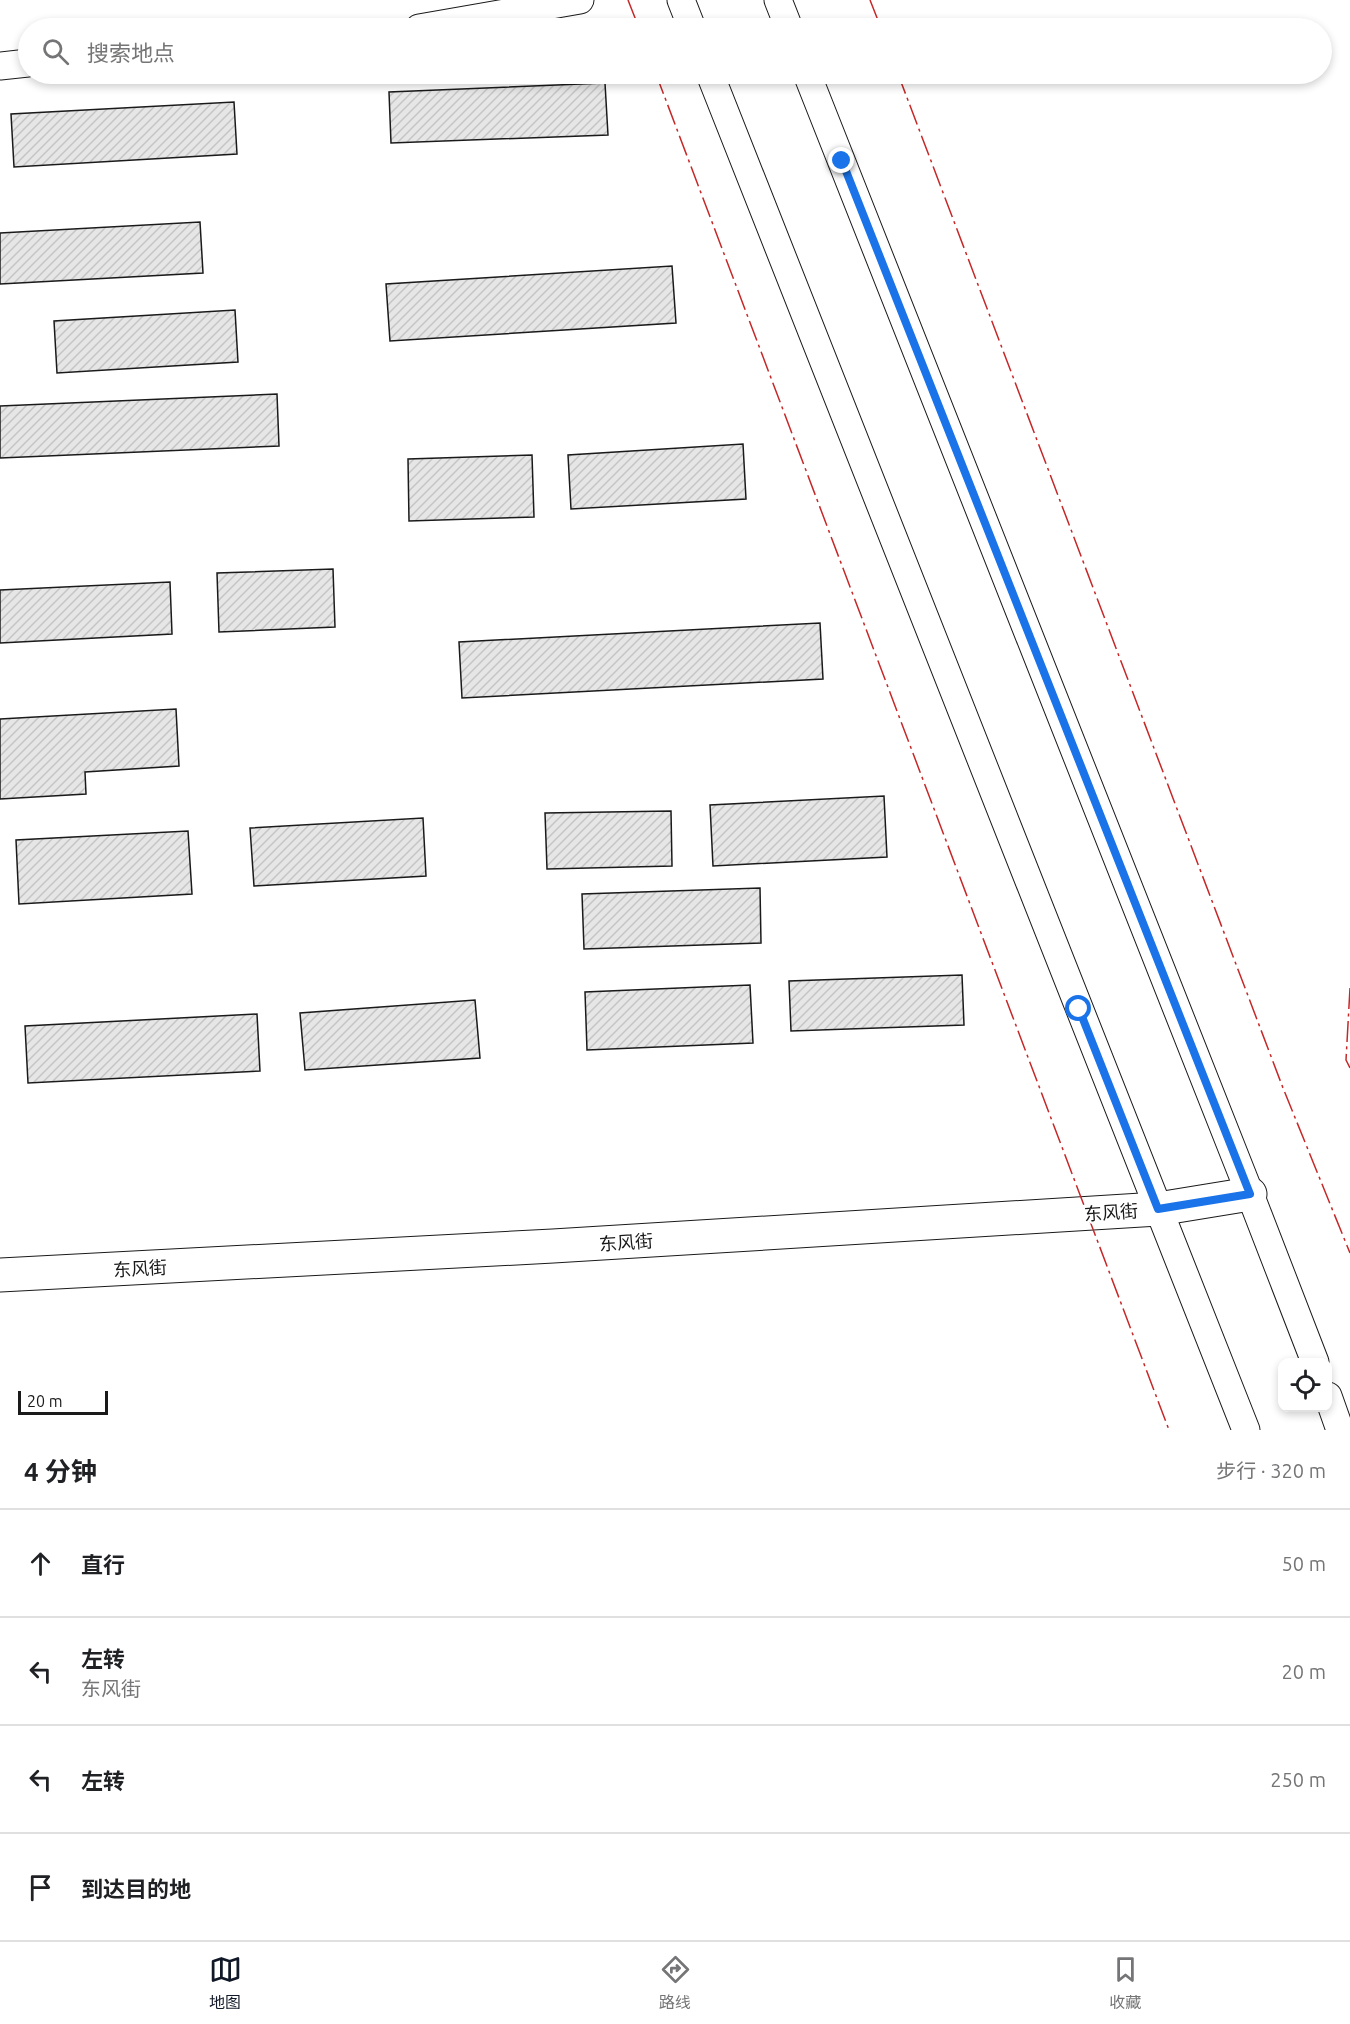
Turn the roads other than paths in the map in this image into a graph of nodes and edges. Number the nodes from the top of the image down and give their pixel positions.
1 (580, 0) edge
2 (681, 0) edge
3 (778, 0) edge
4 (476, 18) edge
5 (688, 18) edge
6 (785, 18) edge
7 (18, 64) edge
8 (0, 66) edge
9 (714, 84) edge
10 (811, 84) edge
11 (1250, 1194) junction
12 (1158, 1209) junction
13 (0, 1275) edge
14 (1313, 1358) edge
15 (1332, 1407) edge
16 (1246, 1430) edge
17 (1340, 1430) edge

1 - 4 street
2 - 5 street
3 - 6 street
7 - 8 street
9 - 12 street
10 - 11 street
11 - 12 street, 东风街
11 - 14 street
12 - 13 street, 东风街
12 - 16 street
15 - 17 street

